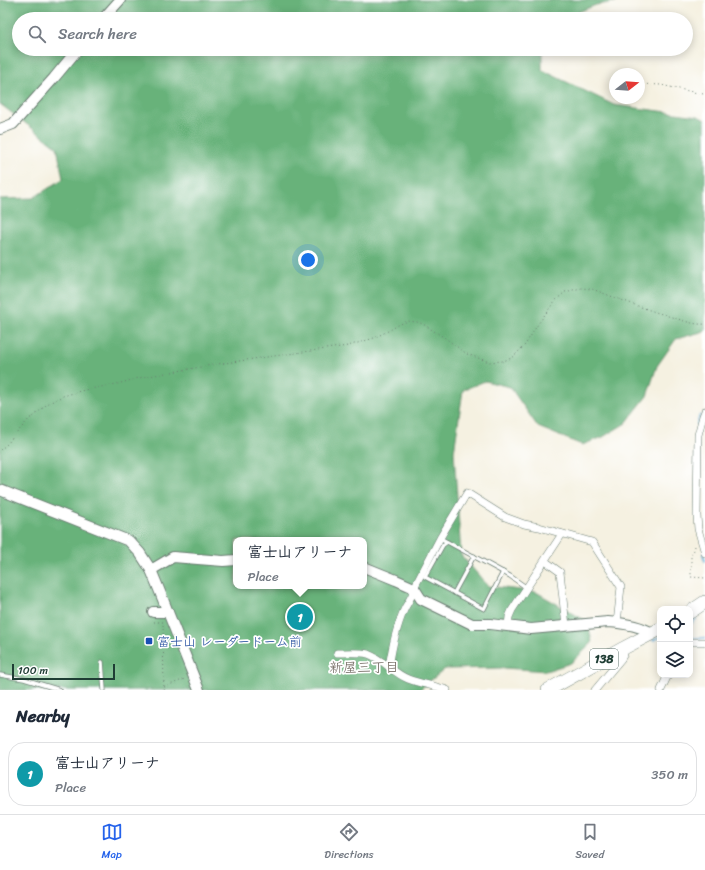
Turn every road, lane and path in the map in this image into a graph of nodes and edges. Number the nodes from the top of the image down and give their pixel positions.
1 (120, 0) edge
2 (109, 12) edge
3 (72, 56) edge
4 (645, 84) edge
5 (705, 93) edge
6 (0, 129) edge
7 (705, 324) edge
8 (705, 411) edge
9 (0, 450) edge
10 (0, 490) edge
11 (698, 529) junction
12 (562, 534) junction
13 (440, 538) junction
14 (447, 542) junction
15 (705, 553) edge
16 (474, 556) junction
17 (233, 560) edge
18 (544, 561) junction
19 (367, 568) edge
20 (151, 570) junction
21 (503, 572) junction
22 (705, 578) edge
23 (414, 588) junction
24 (527, 588) junction
25 (454, 593) junction
26 (705, 602) edge
27 (693, 610) edge
28 (168, 612) junction
29 (154, 617) joint
30 (617, 623) junction
31 (508, 626) junction
32 (566, 626) junction
33 (656, 631) edge
34 (693, 642) edge
35 (705, 642) edge
36 (622, 649) junction
37 (337, 653) dead end
38 (102, 662) dead end
39 (389, 667) junction
40 (0, 675) edge
41 (667, 678) edge
42 (177, 683) dead end
43 (164, 689) edge
44 (60, 690) edge
45 (104, 690) edge
46 (199, 690) edge
47 (447, 690) edge
48 (548, 690) edge
49 (595, 690) edge
50 (661, 690) edge

1 - 2 street
3 - 6 street
4 - 5 path
7 - 9 path
8 - 11 street
10 - 20 street
11 - 15 street
11 - 22 path
12 - 13 street
12 - 18 street
12 - 30 street
13 - 14 lane
13 - 23 street
14 - 16 lane
14 - 25 lane
16 - 21 lane
16 - 25 lane
17 - 20 street
18 - 24 street
18 - 32 street
19 - 23 street
20 - 28 street
21 - 24 lane
21 - 25 lane
23 - 31 street
23 - 39 street
24 - 31 street
26 - 27 highway
28 - 29 street
28 - 46 street
29 - 43 path
30 - 32 street
30 - 33 street
31 - 32 street
33 - 36 highway, 138
34 - 35 street
36 - 48 highway, 138
36 - 49 street
37 - 39 street
38 - 45 lane
39 - 47 street
40 - 44 lane
41 - 50 street
42 - 43 path

